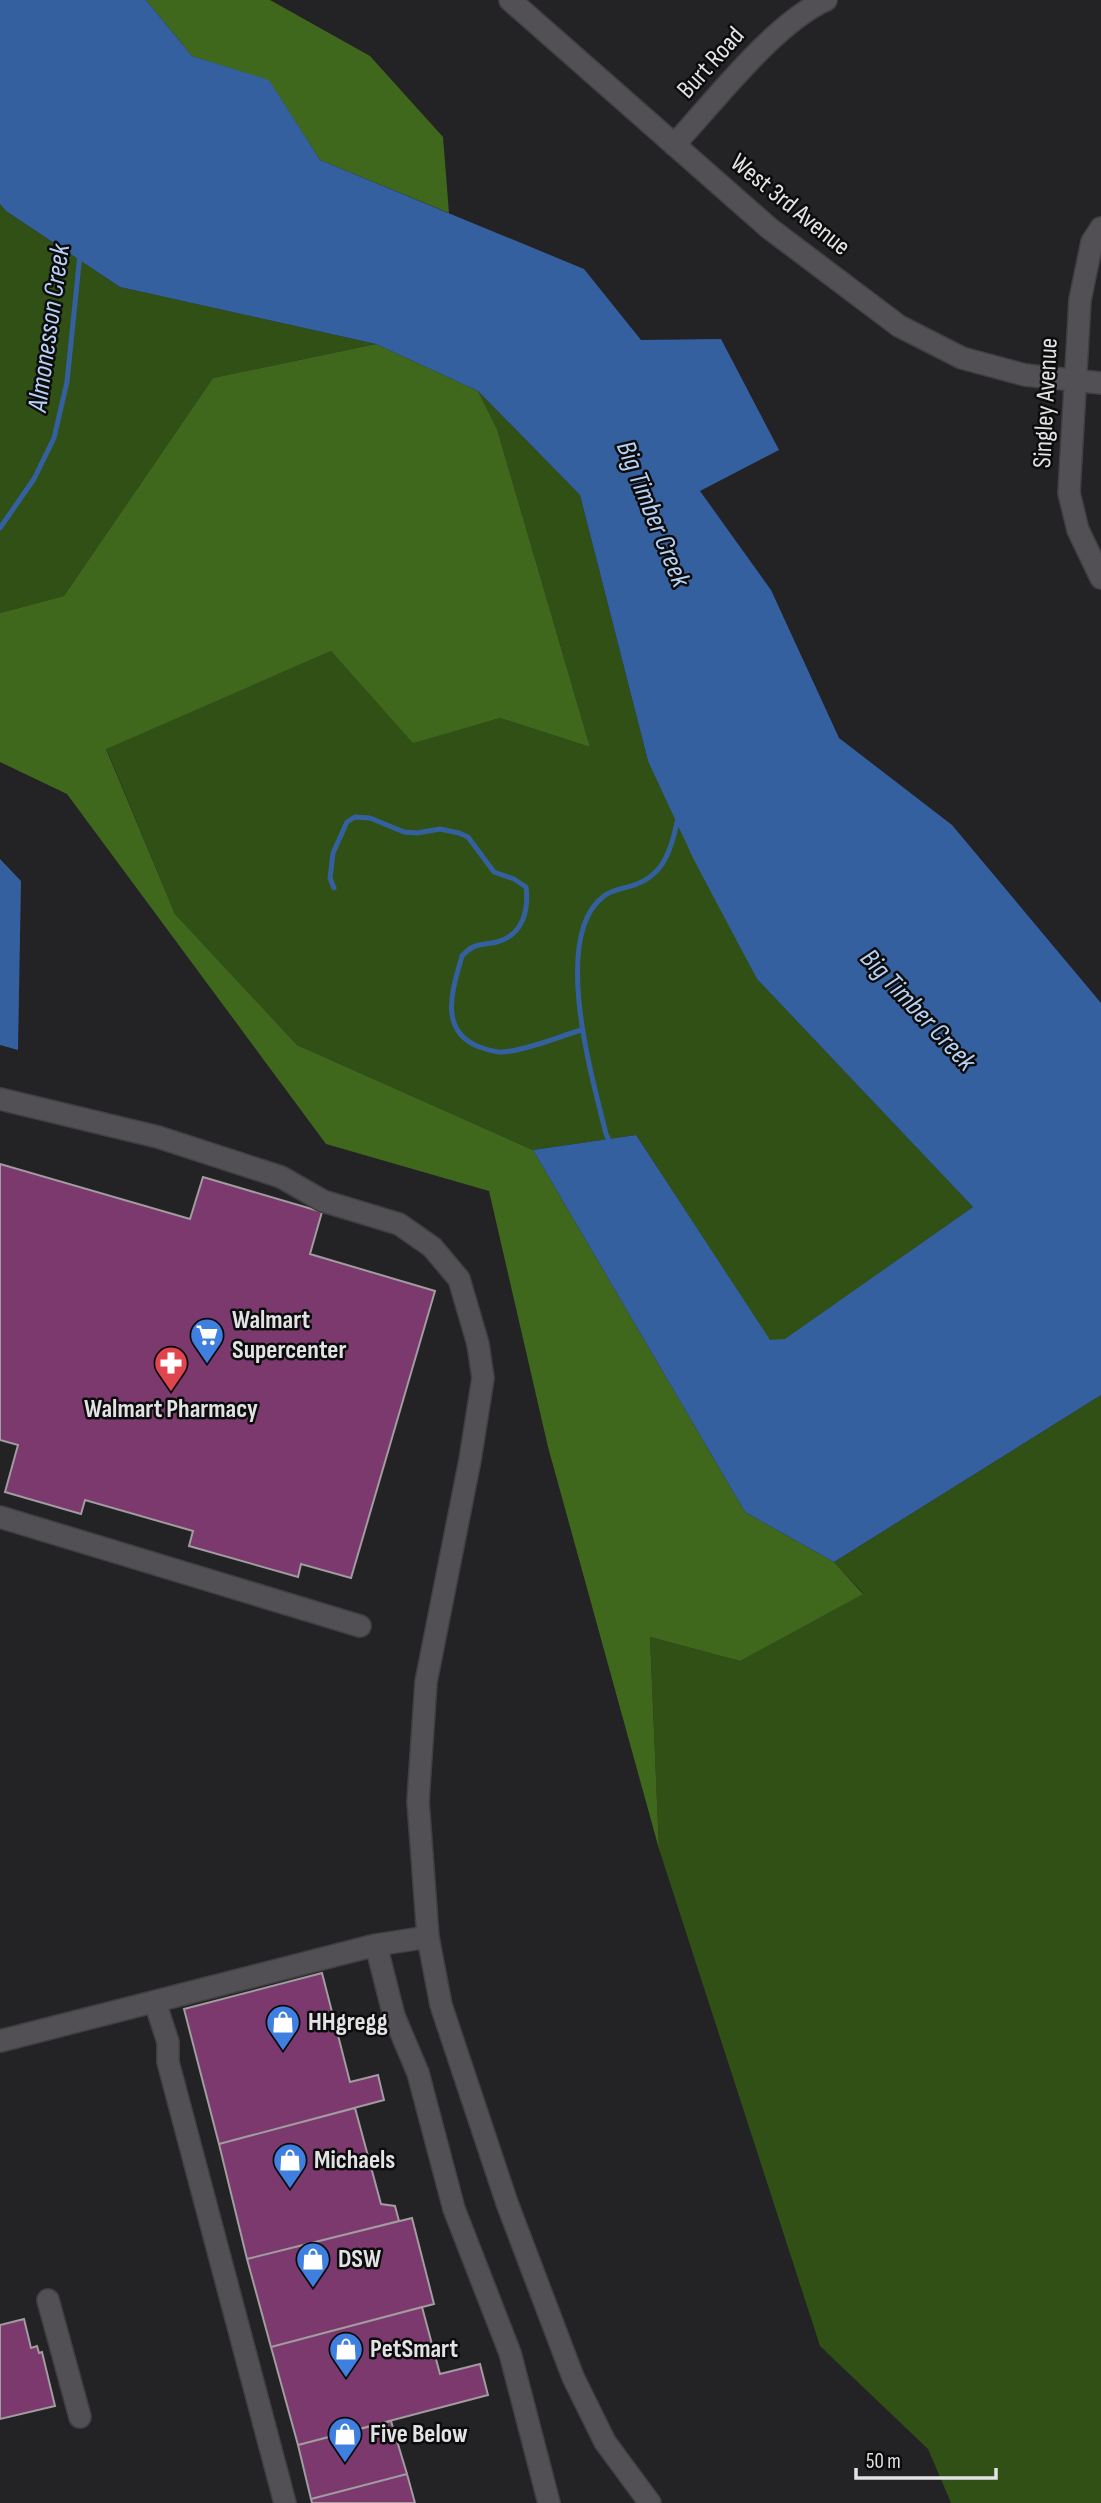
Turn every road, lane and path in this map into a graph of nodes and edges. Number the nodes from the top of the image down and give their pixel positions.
1 (509, 0) edge
2 (827, 0) edge
3 (674, 145) junction
4 (1101, 228) edge
5 (1075, 382) junction
6 (1101, 383) edge
7 (1101, 578) edge
8 (0, 1099) edge
9 (0, 1517) edge
10 (360, 1626) dead end
11 (428, 1937) junction
12 (376, 1945) junction
13 (155, 2002) junction
14 (0, 2041) edge
15 (48, 2300) dead end
16 (79, 2417) dead end
17 (285, 2503) edge
18 (549, 2503) edge
19 (650, 2503) edge

1 - 3 street, West 3rd Avenue
2 - 3 street, Burt Road
3 - 5 street, West 3rd Avenue
4 - 5 street, Singley Avenue
5 - 6 street, West 3rd Avenue
5 - 7 street, Singley Avenue
8 - 11 street
9 - 10 street
11 - 12 street
11 - 19 street
12 - 13 street
12 - 18 street
13 - 14 street
13 - 17 street
15 - 16 street

